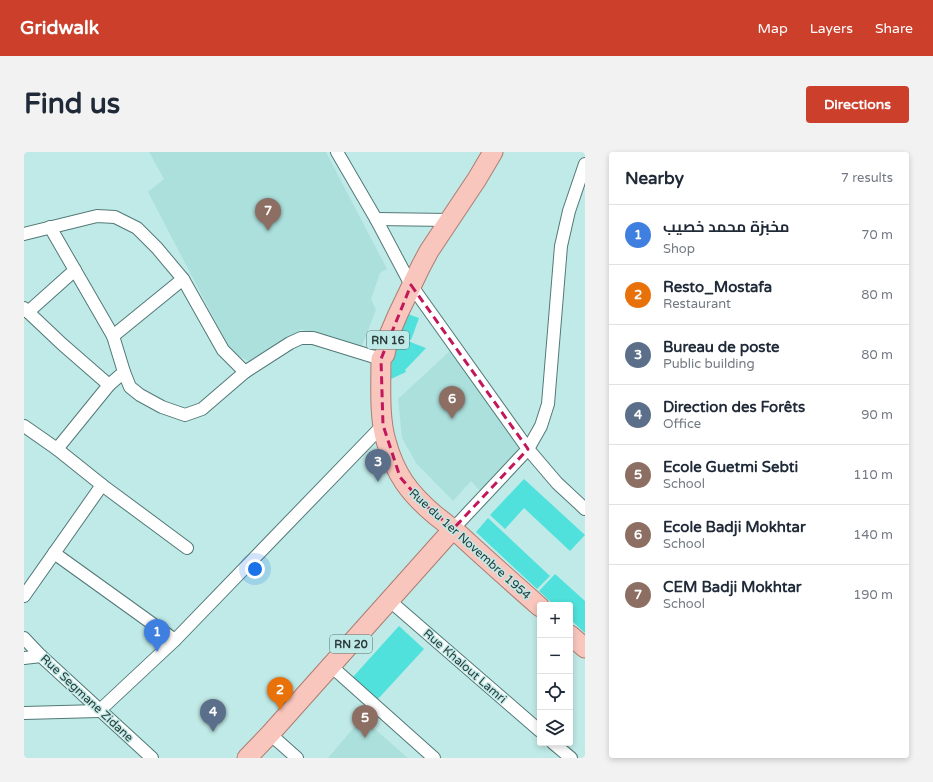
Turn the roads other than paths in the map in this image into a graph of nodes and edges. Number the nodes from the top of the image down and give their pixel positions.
1 (337, 152) edge
2 (493, 152) edge
3 (585, 164) edge
4 (376, 219) junction
5 (449, 220) junction
6 (50, 227) junction
7 (24, 234) edge
8 (75, 270) junction
9 (183, 279) junction
10 (411, 285) junction
11 (26, 310) edge
12 (113, 336) junction
13 (381, 359) junction
14 (124, 372) junction
15 (245, 372) junction
16 (109, 385) junction
17 (383, 425) junction
18 (24, 426) edge
19 (528, 448) junction
20 (57, 449) junction
21 (102, 485) junction
22 (585, 509) edge
23 (453, 529) junction
24 (187, 548) dead end
25 (54, 553) junction
26 (24, 596) edge
27 (390, 601) junction
28 (537, 604) edge
29 (24, 638) edge
30 (573, 638) edge
31 (175, 640) junction
32 (585, 648) edge
33 (41, 656) junction
34 (24, 658) edge
35 (331, 666) junction
36 (99, 711) junction
37 (24, 713) edge
38 (537, 728) edge
39 (270, 734) junction
40 (557, 746) edge
41 (152, 758) edge
42 (247, 758) edge
43 (297, 758) edge
44 (434, 758) edge
45 (571, 758) edge

1 - 4 street
2 - 5 main road, Rue du 1er Novembre 1954 / RN 16
3 - 19 street
4 - 5 street
4 - 10 street
5 - 10 main road, Rue du 1er Novembre 1954 / RN 16
6 - 7 street
6 - 8 street
6 - 9 street
8 - 11 street
8 - 12 street
9 - 12 street
9 - 15 street
10 - 13 main road, Rue du 1er Novembre 1954 / RN 16
10 - 19 street
11 - 16 street
12 - 14 street
13 - 15 street
13 - 17 main road, Rue du 1er Novembre 1954 / RN 16
14 - 15 street
14 - 16 street
16 - 20 street
17 - 23 main road, Rue du 1er Novembre 1954 / RN 16
17 - 31 street
18 - 20 street
19 - 22 street
19 - 23 street
20 - 21 street
21 - 24 street
21 - 25 street
23 - 27 main road, RN 20
23 - 28 main road, Rue du 1er Novembre 1954 / RN 16
25 - 26 street
25 - 31 street
27 - 35 main road, RN 20
27 - 38 street, Rue Khalout Lamri
29 - 33 street, Rue Segmane Zidane
30 - 32 main road
31 - 36 street
33 - 34 street
33 - 36 street, Rue Segmane Zidane
35 - 39 main road, RN 20
35 - 44 street
36 - 37 street
36 - 41 street, Rue Segmane Zidane
39 - 42 main road, RN 20
39 - 43 street
40 - 45 street

